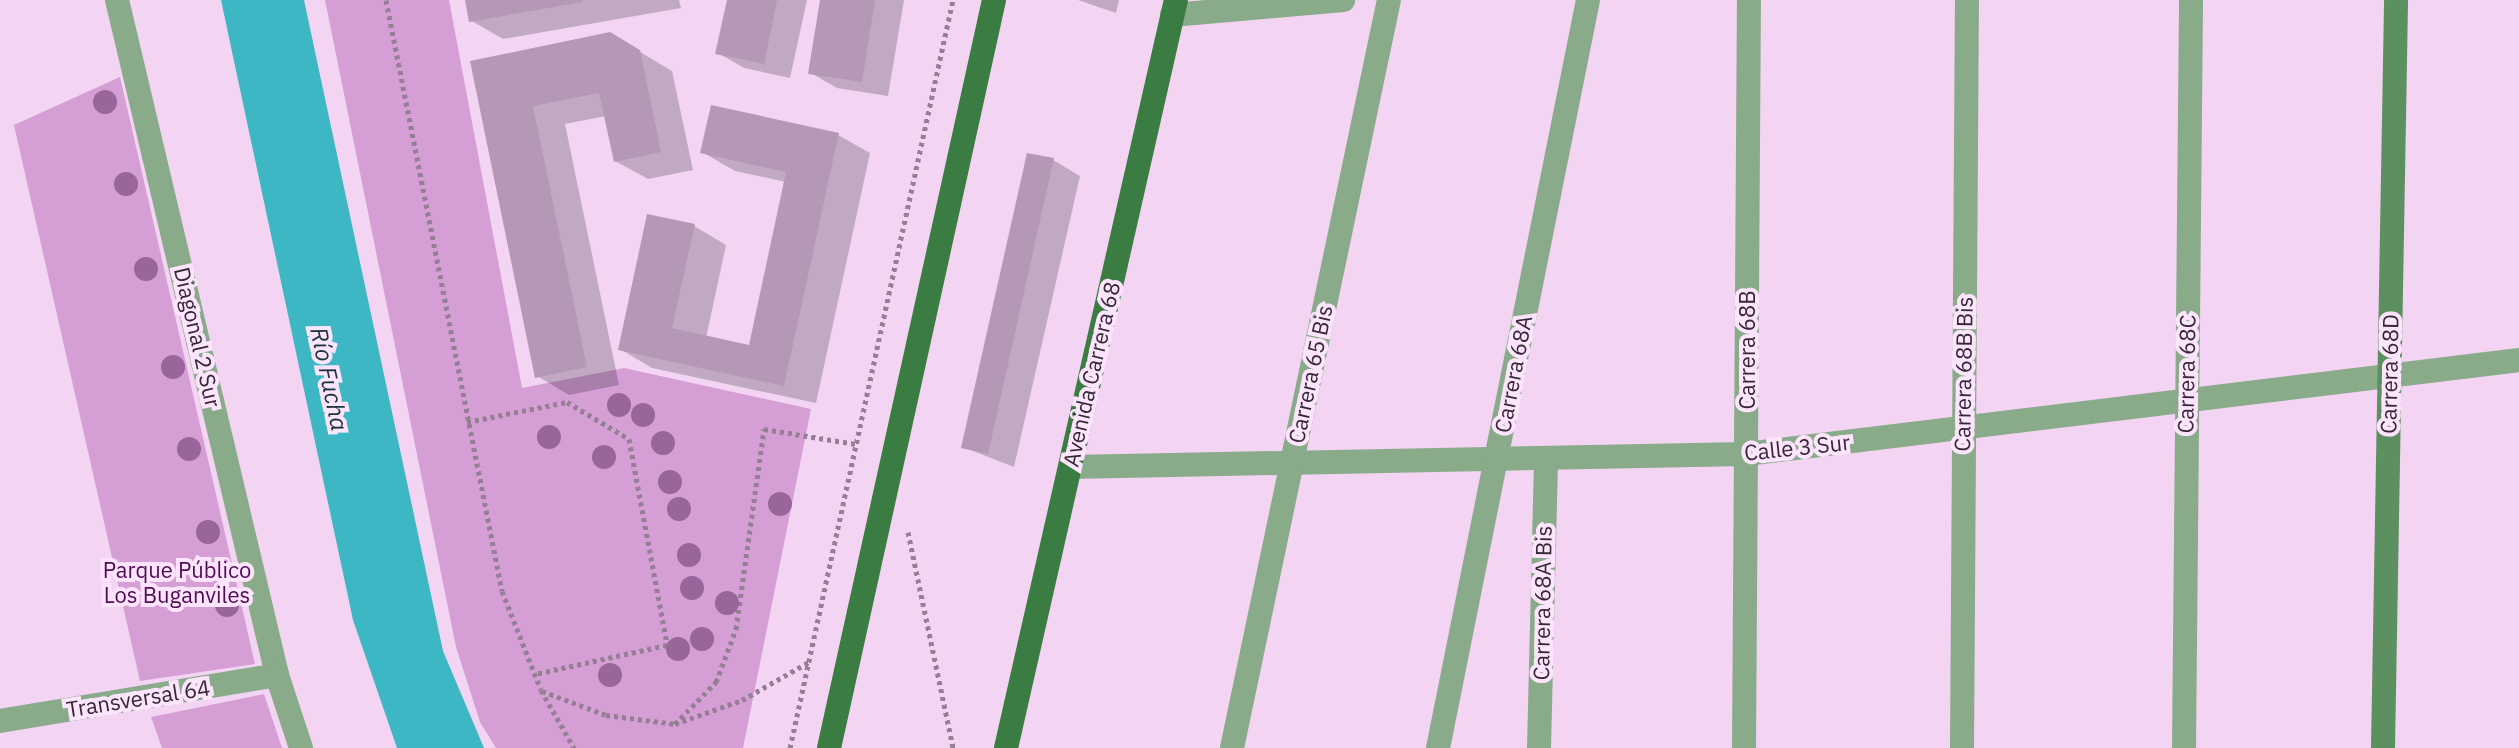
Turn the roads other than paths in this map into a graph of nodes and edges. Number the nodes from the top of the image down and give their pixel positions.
1 (117, 0) edge
2 (994, 0) edge
3 (1343, 0) edge
4 (1389, 0) edge
5 (1588, 0) edge
6 (1749, 0) edge
7 (1967, 0) edge
8 (2191, 0) edge
9 (2396, 0) edge
10 (1174, 8) edge
11 (2519, 360) edge
12 (2389, 376) junction
13 (2185, 401) junction
14 (1962, 427) junction
15 (1746, 454) junction
16 (1546, 458) junction
17 (1495, 459) junction
18 (1292, 463) junction
19 (1070, 467) junction
20 (277, 675) junction
21 (0, 721) edge
22 (301, 748) edge
23 (829, 748) edge
24 (1006, 748) edge
25 (1232, 748) edge
26 (1438, 748) edge
27 (1539, 748) edge
28 (1744, 748) edge
29 (1962, 748) edge
30 (2184, 748) edge
31 (2383, 748) edge

1 - 20 street, Diagonal 2 Sur
2 - 23 main road
3 - 10 street
4 - 18 street, Carrera 65 Bis
5 - 17 street, Carrera 68A
6 - 15 street, Carrera 68B
7 - 14 street, Carrera 68B Bis
8 - 13 street, Carrera 68C
9 - 12 street, Carrera 68D
10 - 19 main road, Avenida Carrera 68
11 - 12 street, Calle 3 Sur
12 - 13 street, Calle 3 Sur
12 - 31 street, Carrera 68D
13 - 14 street, Calle 3 Sur
13 - 30 street, Carrera 68C
14 - 15 street, Calle 3 Sur
14 - 29 street, Carrera 68B Bis
15 - 16 street, Calle 3 Sur
15 - 28 street, Carrera 68B
16 - 17 street, Calle 3 Sur
16 - 27 street, Carrera 68A Bis
17 - 18 street, Calle 3 Sur
17 - 26 street, Carrera 68A
18 - 19 street, Calle 3 Sur
18 - 25 street, Carrera 65 Bis
19 - 24 main road, Avenida Carrera 68
20 - 21 street, Transversal 64
20 - 22 street, Diagonal 2 Sur

